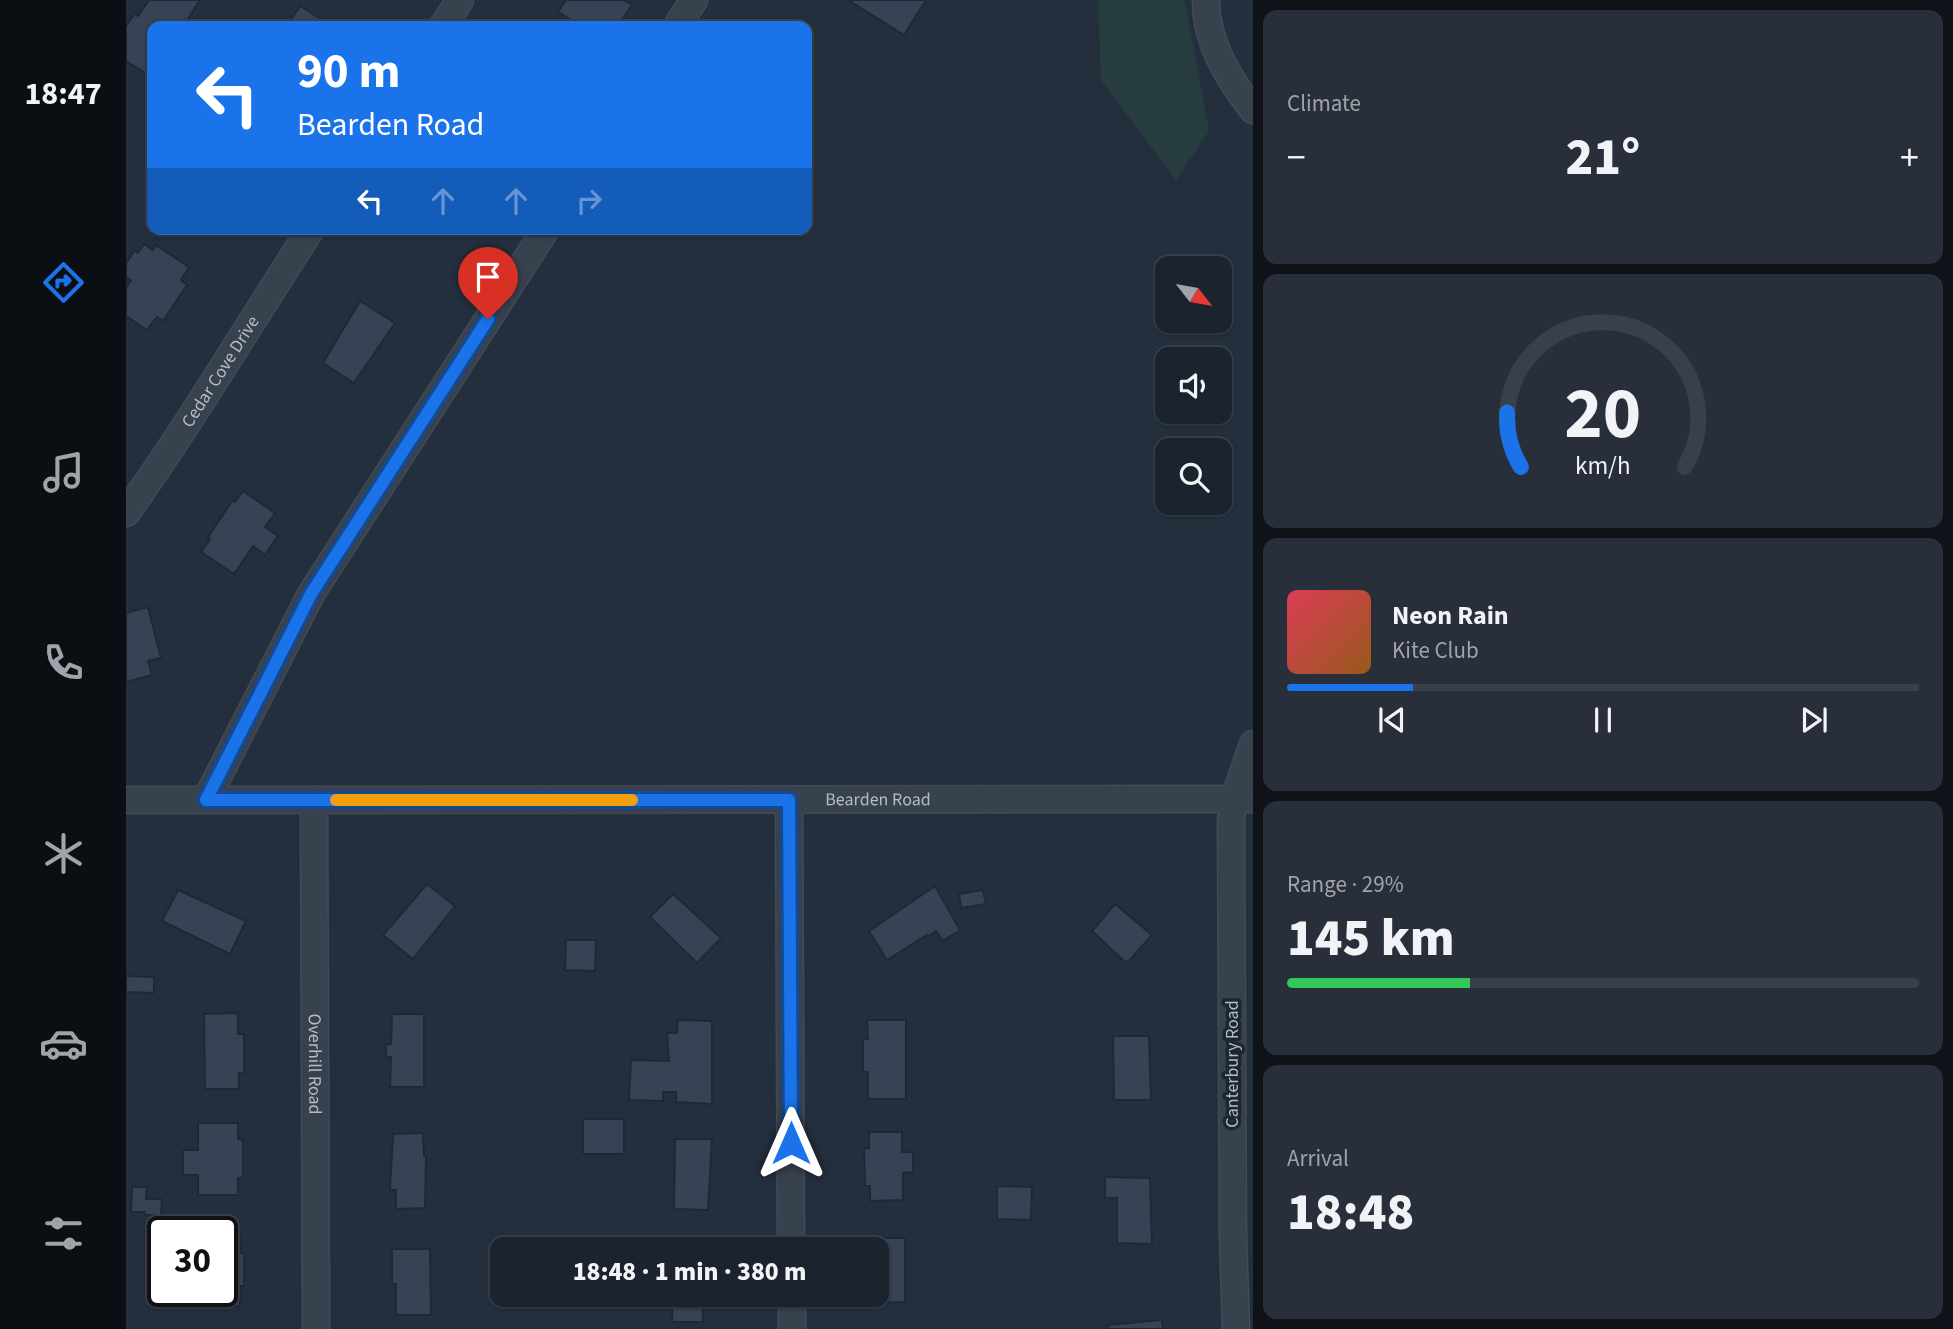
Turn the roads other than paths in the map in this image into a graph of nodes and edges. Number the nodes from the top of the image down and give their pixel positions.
1 (460, 0) edge
2 (694, 0) edge
3 (1206, 0) edge
4 (446, 21) edge
5 (680, 21) edge
6 (1247, 102) edge
7 (307, 235) edge
8 (542, 235) edge
9 (126, 513) edge
10 (1253, 744) edge
11 (1243, 799) edge
12 (126, 800) edge
13 (206, 800) junction
14 (314, 800) junction
15 (789, 800) junction
16 (791, 1237) edge
17 (792, 1307) edge
18 (316, 1329) edge
19 (792, 1329) edge
20 (1236, 1329) edge

1 - 4 street
2 - 5 street
3 - 6 street
7 - 9 street, Cedar Cove Drive
8 - 13 street
10 - 11 street, Canterbury Road
11 - 15 street, Bearden Road
11 - 20 street, Canterbury Road
12 - 13 street, Bearden Road
13 - 14 street, Bearden Road
14 - 15 street, Bearden Road
14 - 18 street, Overhill Road
15 - 16 street
17 - 19 street

